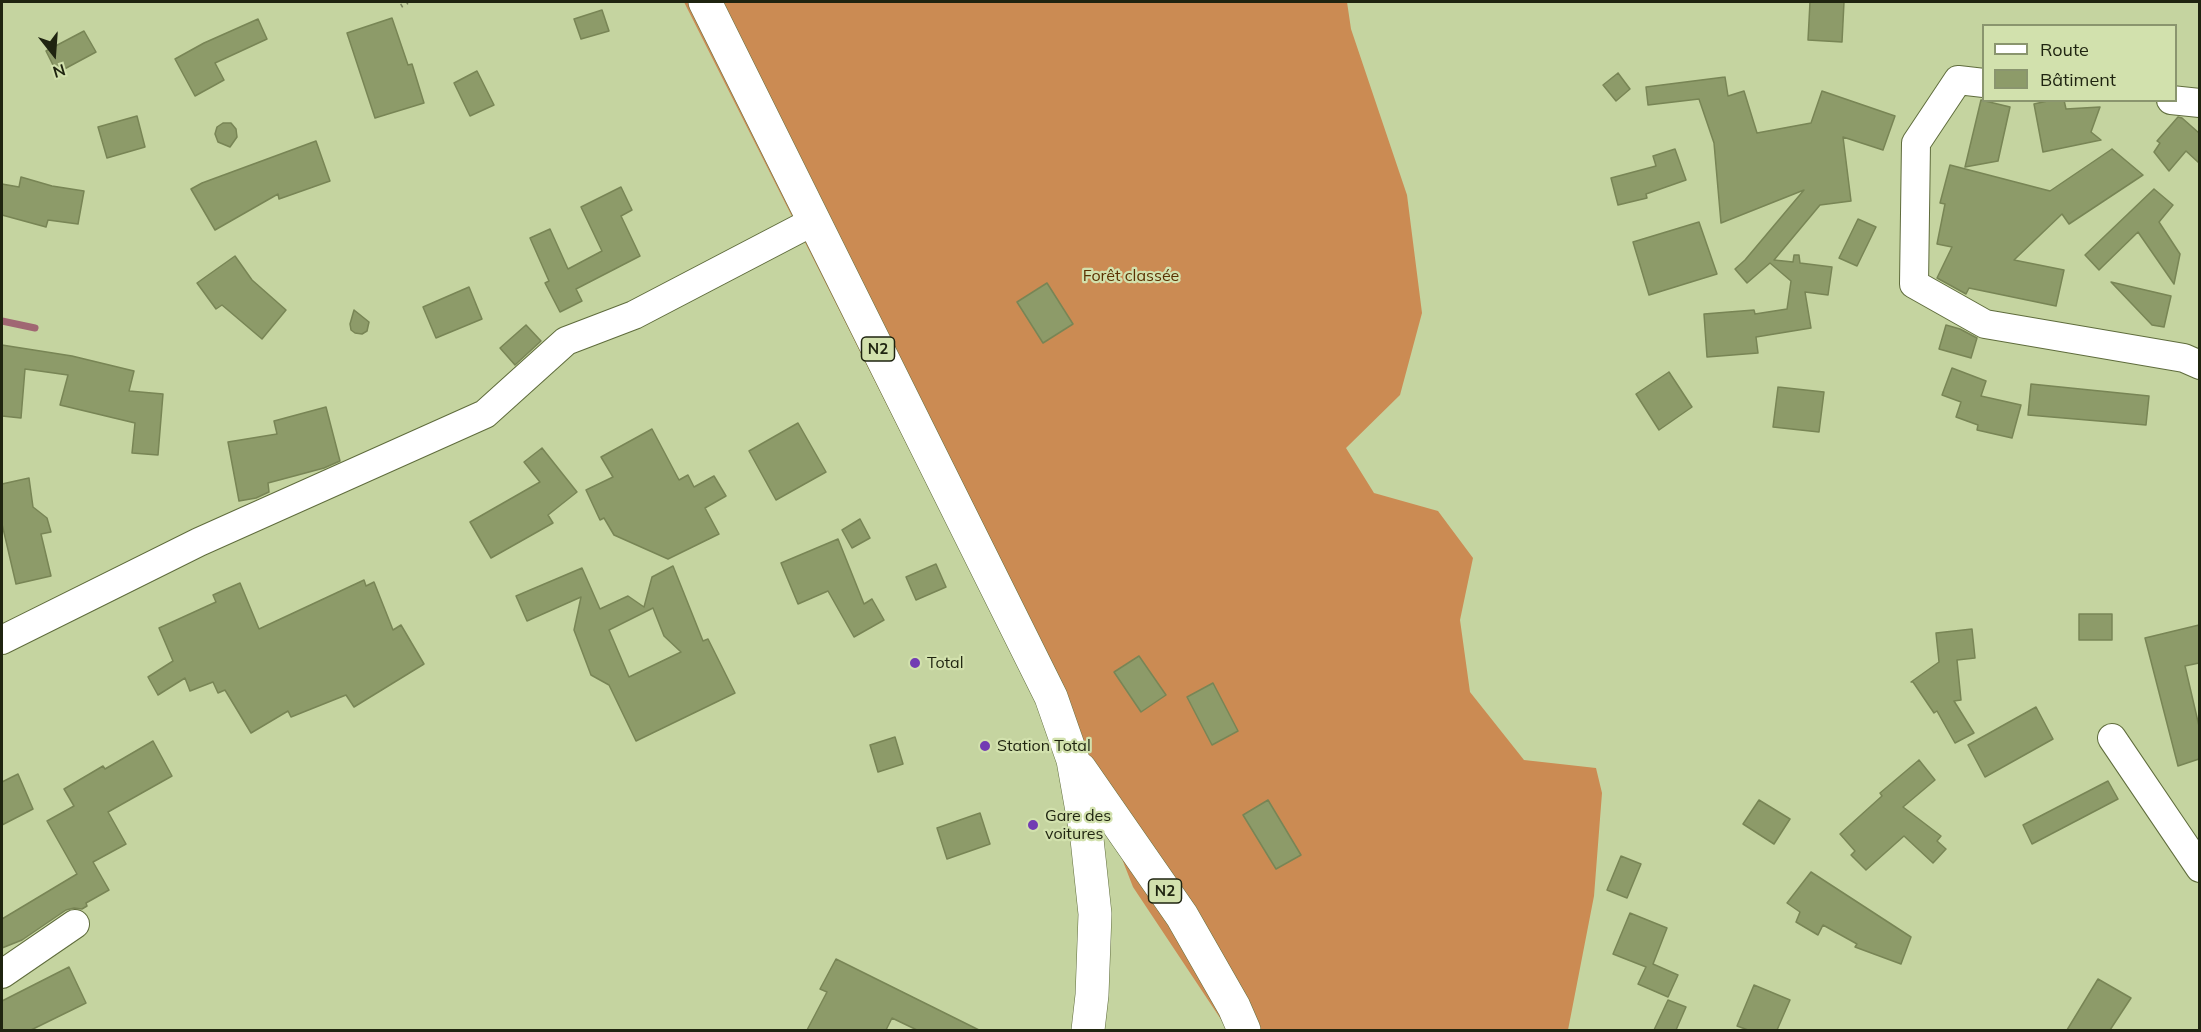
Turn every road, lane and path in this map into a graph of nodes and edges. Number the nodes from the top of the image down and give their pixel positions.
1 (408, 2) edge
2 (705, 2) edge
3 (401, 6) dead end
4 (1982, 83) edge
5 (2177, 101) edge
6 (2199, 103) edge
7 (814, 221) junction
8 (2199, 365) edge
9 (2, 640) edge
10 (2112, 738) dead end
11 (1073, 760) junction
12 (2199, 868) edge
13 (75, 924) dead end
14 (2, 974) edge
15 (1088, 1030) edge
16 (1244, 1030) edge

1 - 3 path
2 - 7 highway, N2
4 - 8 street
5 - 6 street
7 - 9 street
7 - 11 highway, N2
10 - 12 street
11 - 15 highway, N2
11 - 16 highway, N2
13 - 14 street

